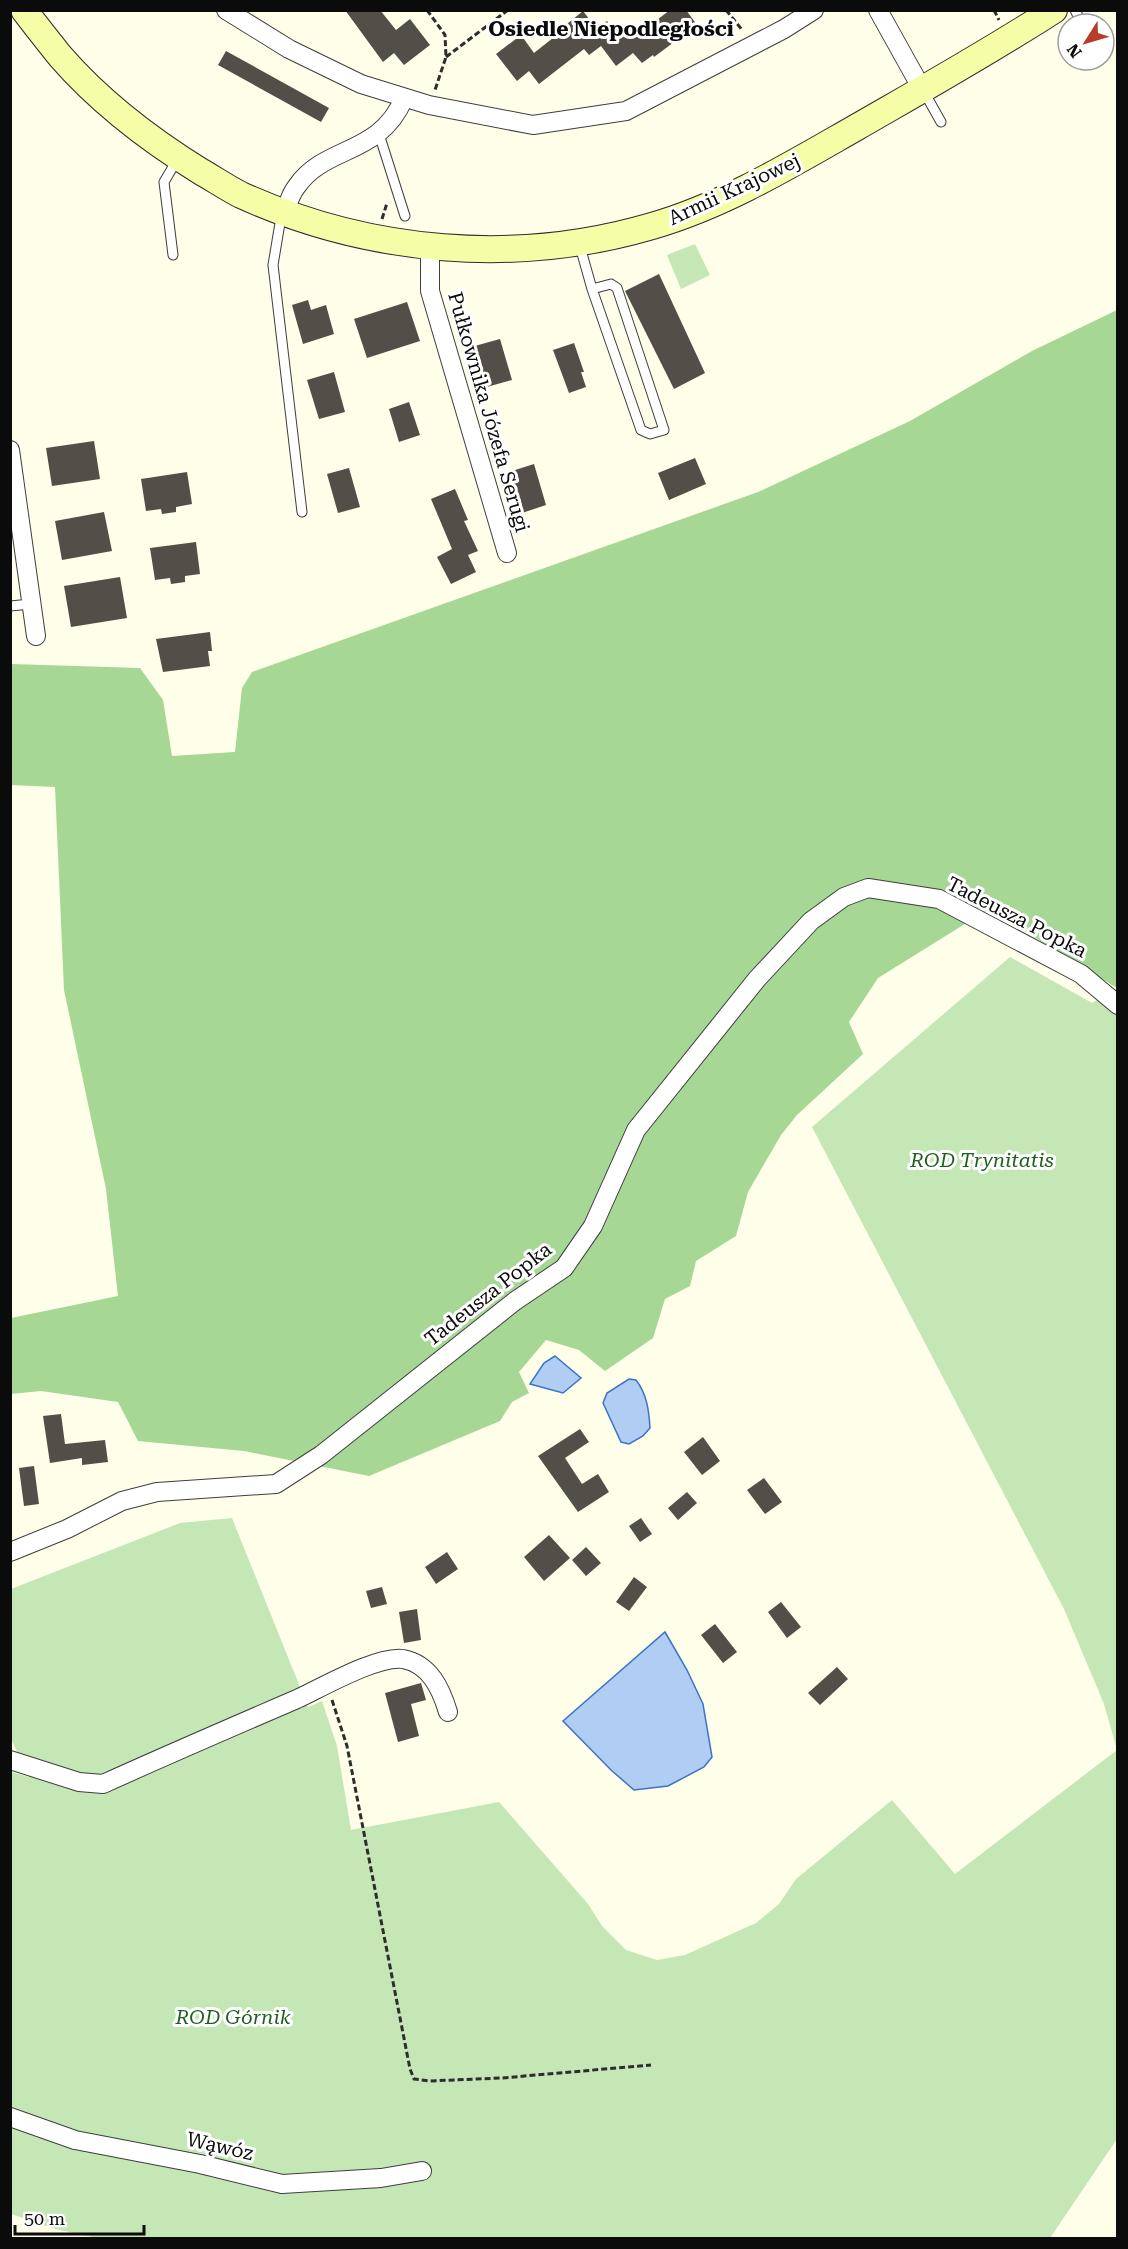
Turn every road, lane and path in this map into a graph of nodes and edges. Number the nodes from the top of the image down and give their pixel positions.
1 (24, 10) edge
2 (427, 10) edge
3 (726, 10) edge
4 (814, 10) edge
5 (878, 10) edge
6 (1054, 10) edge
7 (507, 11) edge
8 (235, 13) edge
9 (753, 44) junction
10 (446, 57) junction
11 (922, 89) junction
12 (404, 98) junction
13 (429, 105) junction
14 (941, 122) dead end
15 (379, 134) junction
16 (179, 158) junction
17 (386, 203) dead end
18 (285, 212) junction
19 (405, 216) dead end
20 (383, 218) dead end
21 (579, 243) junction
22 (430, 248) junction
23 (173, 255) dead end
24 (592, 289) junction
25 (10, 450) edge
26 (302, 512) dead end
27 (507, 553) dead end
28 (32, 604) junction
29 (10, 606) edge
30 (36, 636) dead end
31 (1118, 1005) edge
32 (10, 1552) edge
33 (327, 1684) junction
34 (448, 1712) dead end
35 (10, 1760) edge
36 (651, 2065) dead end
37 (10, 2117) edge
38 (422, 2171) dead end

1 - 16 main road, Armii Krajowej
2 - 10 path
3 - 9 path
4 - 9 street
5 - 11 street
6 - 11 main road, Armii Krajowej
7 - 10 path
8 - 12 street
9 - 13 street
10 - 13 path
11 - 14 lane
11 - 21 main road, Armii Krajowej
12 - 13 street
12 - 15 street
15 - 18 street
15 - 19 lane
16 - 18 main road, Armii Krajowej
16 - 23 lane
17 - 20 path
18 - 22 main road, Armii Krajowej
18 - 26 lane
21 - 22 main road, Armii Krajowej
21 - 24 lane
22 - 27 street, Pułkownika Józefa Serugi
24 - 24 lane
25 - 28 street
28 - 29 lane
28 - 30 street
31 - 32 street, Tadeusza Popka
33 - 34 street
33 - 35 street
33 - 36 path
37 - 38 street, Wąwóz

